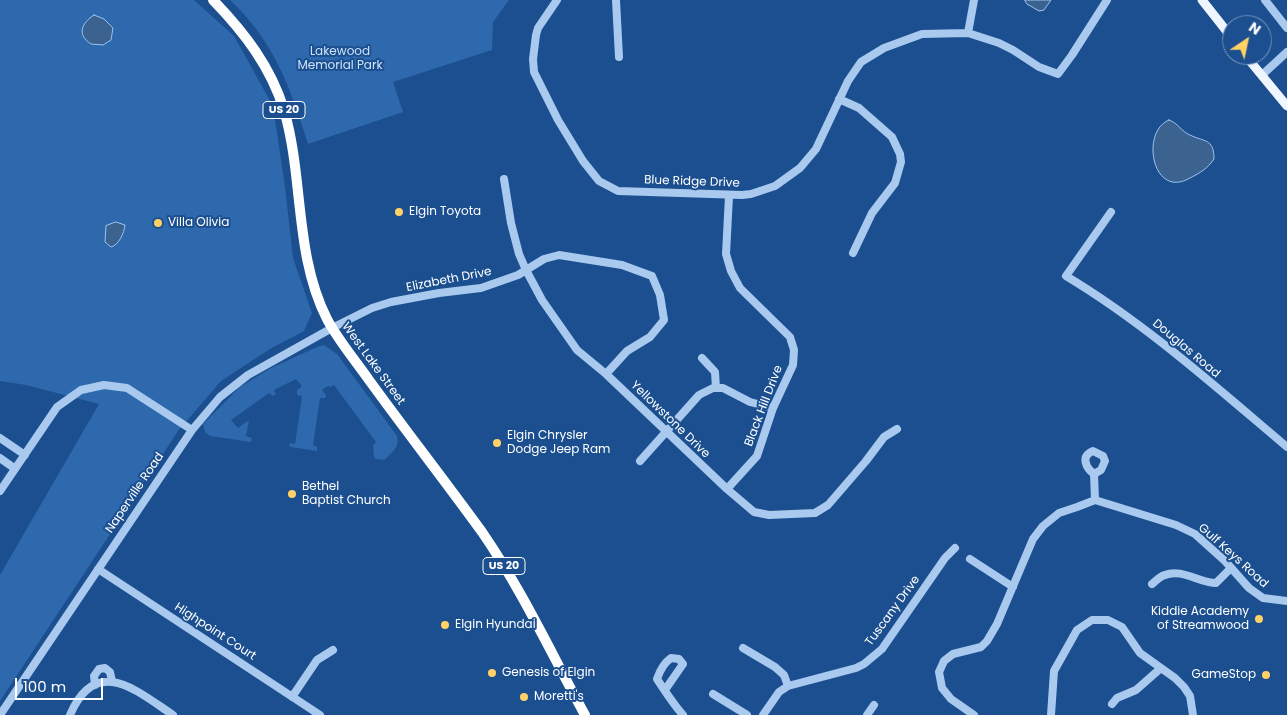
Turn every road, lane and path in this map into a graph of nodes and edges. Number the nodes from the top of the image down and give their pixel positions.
1 (213, 0) edge
2 (557, 0) edge
3 (616, 0) edge
4 (974, 0) edge
5 (1107, 0) edge
6 (1202, 0) edge
7 (1265, 0) edge
8 (1222, 25) edge
9 (1287, 28) edge
10 (968, 33) junction
11 (1287, 52) edge
12 (619, 57) dead end
13 (1254, 65) edge
14 (1262, 75) junction
15 (839, 99) junction
16 (1287, 106) edge
17 (504, 178) dead end
18 (729, 196) junction
19 (1111, 212) dead end
20 (853, 253) dead end
21 (526, 270) junction
22 (332, 328) junction
23 (702, 358) dead end
24 (606, 374) junction
25 (716, 388) junction
26 (773, 408) junction
27 (897, 429) dead end
28 (192, 430) junction
29 (666, 432) junction
30 (0, 438) edge
31 (1287, 447) edge
32 (25, 455) junction
33 (0, 458) edge
34 (640, 461) dead end
35 (14, 468) junction
36 (1094, 474) dead end
37 (727, 489) junction
38 (0, 490) edge
39 (1095, 500) junction
40 (955, 548) dead end
41 (970, 559) dead end
42 (1231, 568) junction
43 (98, 569) junction
44 (1152, 584) dead end
45 (1013, 587) junction
46 (1287, 601) edge
47 (743, 648) dead end
48 (333, 650) dead end
49 (1161, 668) junction
50 (112, 681) junction
51 (94, 685) junction
52 (788, 686) junction
53 (665, 690) dead end
54 (713, 694) dead end
55 (292, 697) junction
56 (1112, 704) dead end
57 (874, 705) dead end
58 (0, 715) edge
59 (70, 715) edge
60 (173, 715) edge
61 (320, 715) edge
62 (585, 715) edge
63 (683, 715) edge
64 (747, 715) edge
65 (762, 715) edge
66 (868, 715) edge
67 (974, 715) edge
68 (1051, 715) edge
69 (1193, 715) edge

1 - 22 highway, West Lake Street / US 20
2 - 18 street, Blue Ridge Drive
3 - 12 street
4 - 10 street
5 - 10 street, Blue Ridge Drive
6 - 8 main road
7 - 9 street
10 - 15 street, Blue Ridge Drive
11 - 14 street
13 - 14 main road
14 - 16 main road
15 - 18 street, Blue Ridge Drive
15 - 20 street
17 - 21 street, Yellowstone Drive
18 - 26 street, Black Hill Drive
19 - 31 street, Douglas Road
21 - 22 street, Elizabeth Drive
21 - 24 street, Yellowstone Drive
21 - 24 street, Elizabeth Drive
22 - 28 street, Naperville Road
22 - 62 highway, West Lake Street / US 20
23 - 25 street
24 - 29 street, Yellowstone Drive
25 - 26 street
25 - 29 street
26 - 37 street, Black Hill Drive
27 - 37 street, Yellowstone Drive
28 - 32 street
28 - 43 street, Naperville Road
29 - 34 street
29 - 37 street, Yellowstone Drive
30 - 32 street
32 - 35 street
33 - 35 street
35 - 38 street
36 - 39 street
39 - 42 street, Gulf Keys Road
39 - 45 street
40 - 52 street, Tuscany Drive
41 - 45 street
42 - 44 street
42 - 46 street, Gulf Keys Road
43 - 55 street, Highpoint Court
43 - 58 street, Naperville Road
45 - 67 street
47 - 52 street
48 - 55 street
49 - 56 street
49 - 68 street
49 - 69 street
50 - 51 street
50 - 51 street
50 - 60 street
51 - 59 street
52 - 65 street
53 - 63 street
54 - 64 street
55 - 61 street, Highpoint Court
57 - 66 street

